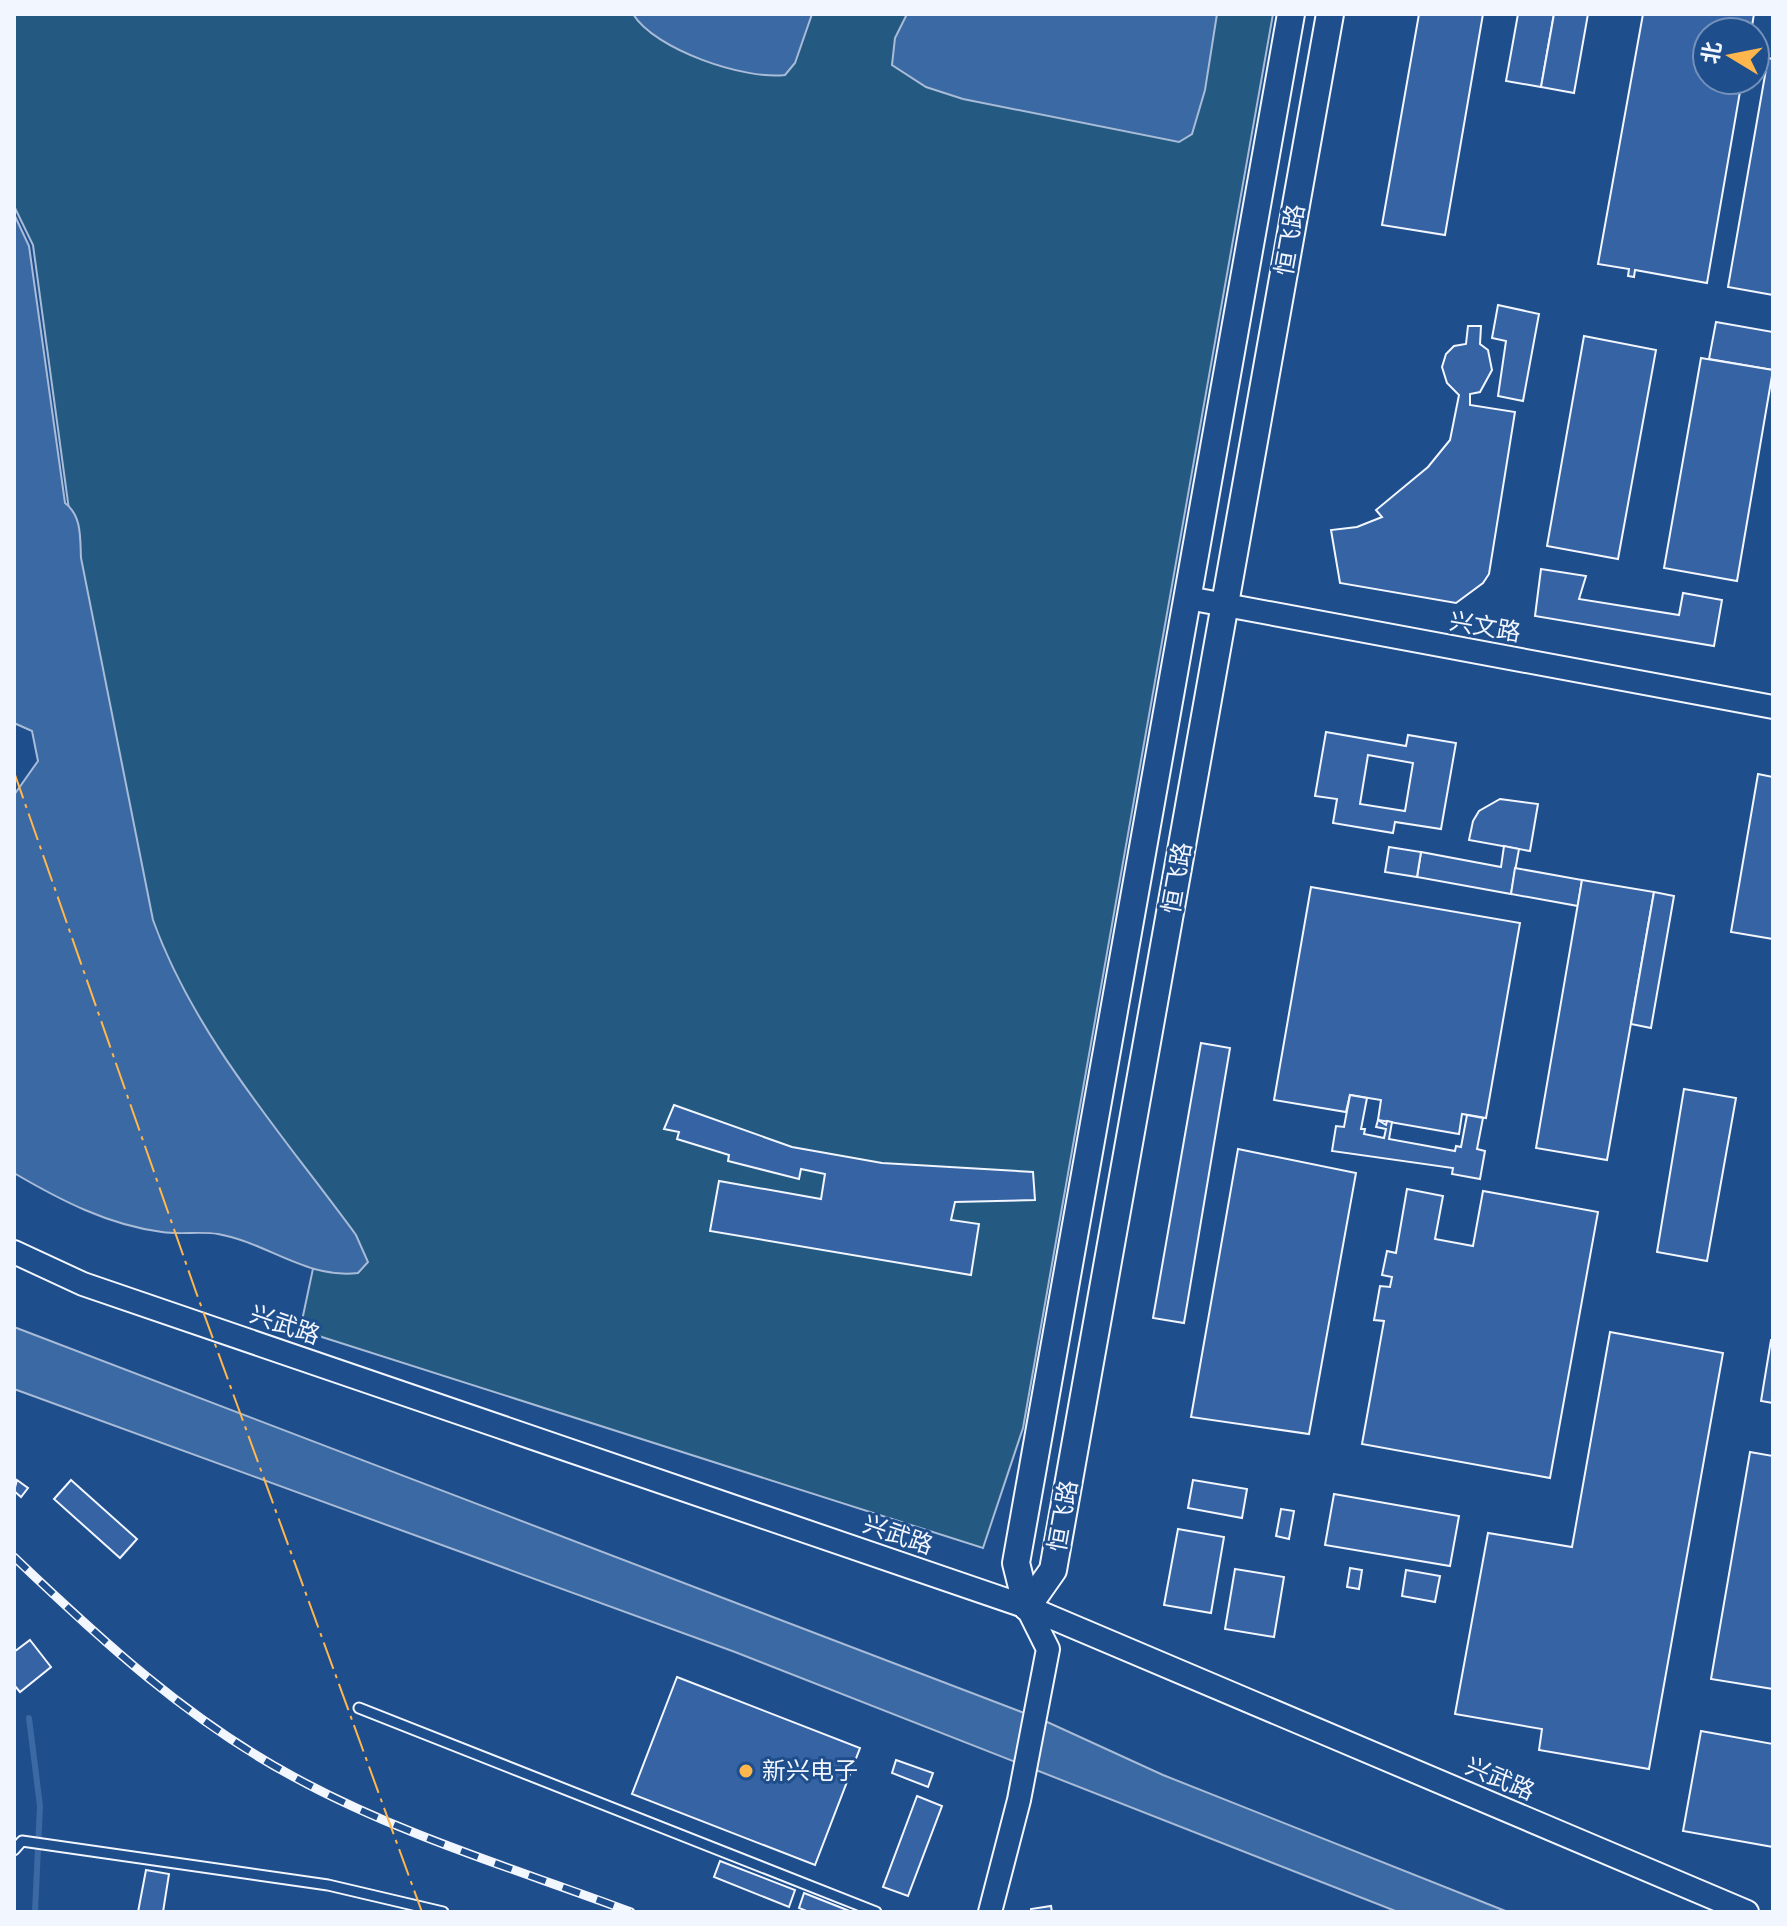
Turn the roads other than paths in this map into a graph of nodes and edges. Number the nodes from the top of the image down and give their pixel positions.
1 (1291, 14) edge
2 (1330, 14) edge
3 (1188, 598) junction
4 (1226, 606) junction
5 (1773, 707) edge
6 (14, 1252) edge
7 (1027, 1607) junction
8 (359, 1708) dead end
9 (14, 1850) edge
10 (443, 1912) edge
11 (876, 1912) edge
12 (990, 1912) edge
13 (1747, 1912) edge

1 - 3 main road, 恒飞路
2 - 4 main road, 恒飞路
3 - 4 street, 兴文路
3 - 7 main road, 恒飞路
4 - 5 street, 兴文路
4 - 7 main road, 恒飞路
6 - 7 street, 兴武路
7 - 12 street
7 - 13 street, 兴武路
8 - 11 lane
9 - 10 lane

